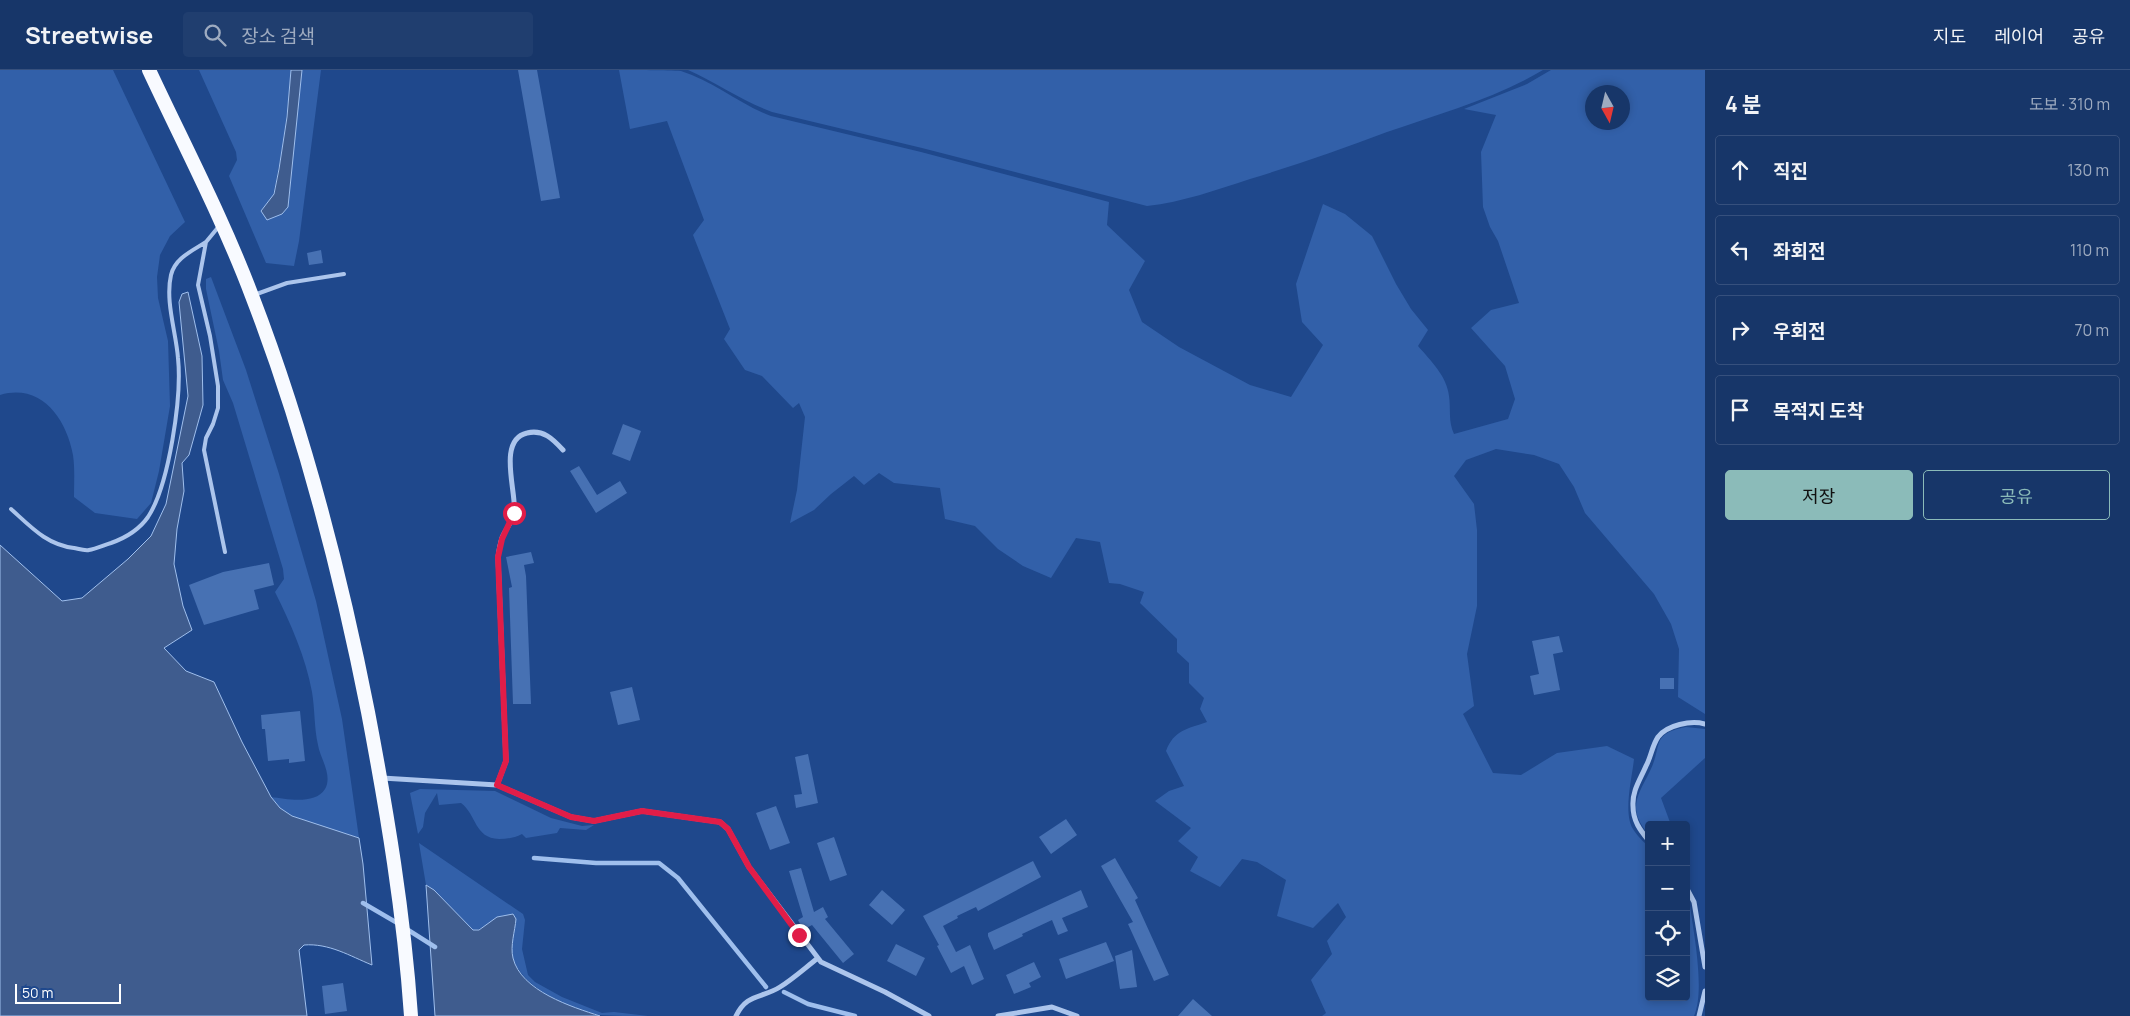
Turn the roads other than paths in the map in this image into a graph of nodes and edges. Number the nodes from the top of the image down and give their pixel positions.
1 (150, 70) edge
2 (222, 224) junction
3 (206, 242) junction
4 (344, 274) dead end
5 (252, 296) junction
6 (563, 450) dead end
7 (11, 509) dead end
8 (225, 552) dead end
9 (1705, 724) edge
10 (381, 778) junction
11 (497, 785) junction
12 (1645, 836) edge
13 (1690, 894) edge
14 (818, 958) junction
15 (1705, 967) edge
16 (1705, 991) edge
17 (411, 1016) edge
18 (736, 1016) edge
19 (929, 1016) edge
20 (998, 1016) edge
21 (1077, 1016) edge
22 (1699, 1016) edge

1 - 2 highway
2 - 3 lane
2 - 5 highway
3 - 7 lane
3 - 8 lane
4 - 5 lane
5 - 10 highway
6 - 11 street
9 - 12 street
10 - 11 street
10 - 17 highway
11 - 14 street
13 - 15 street
14 - 18 street
14 - 19 street
16 - 22 street
20 - 21 street

